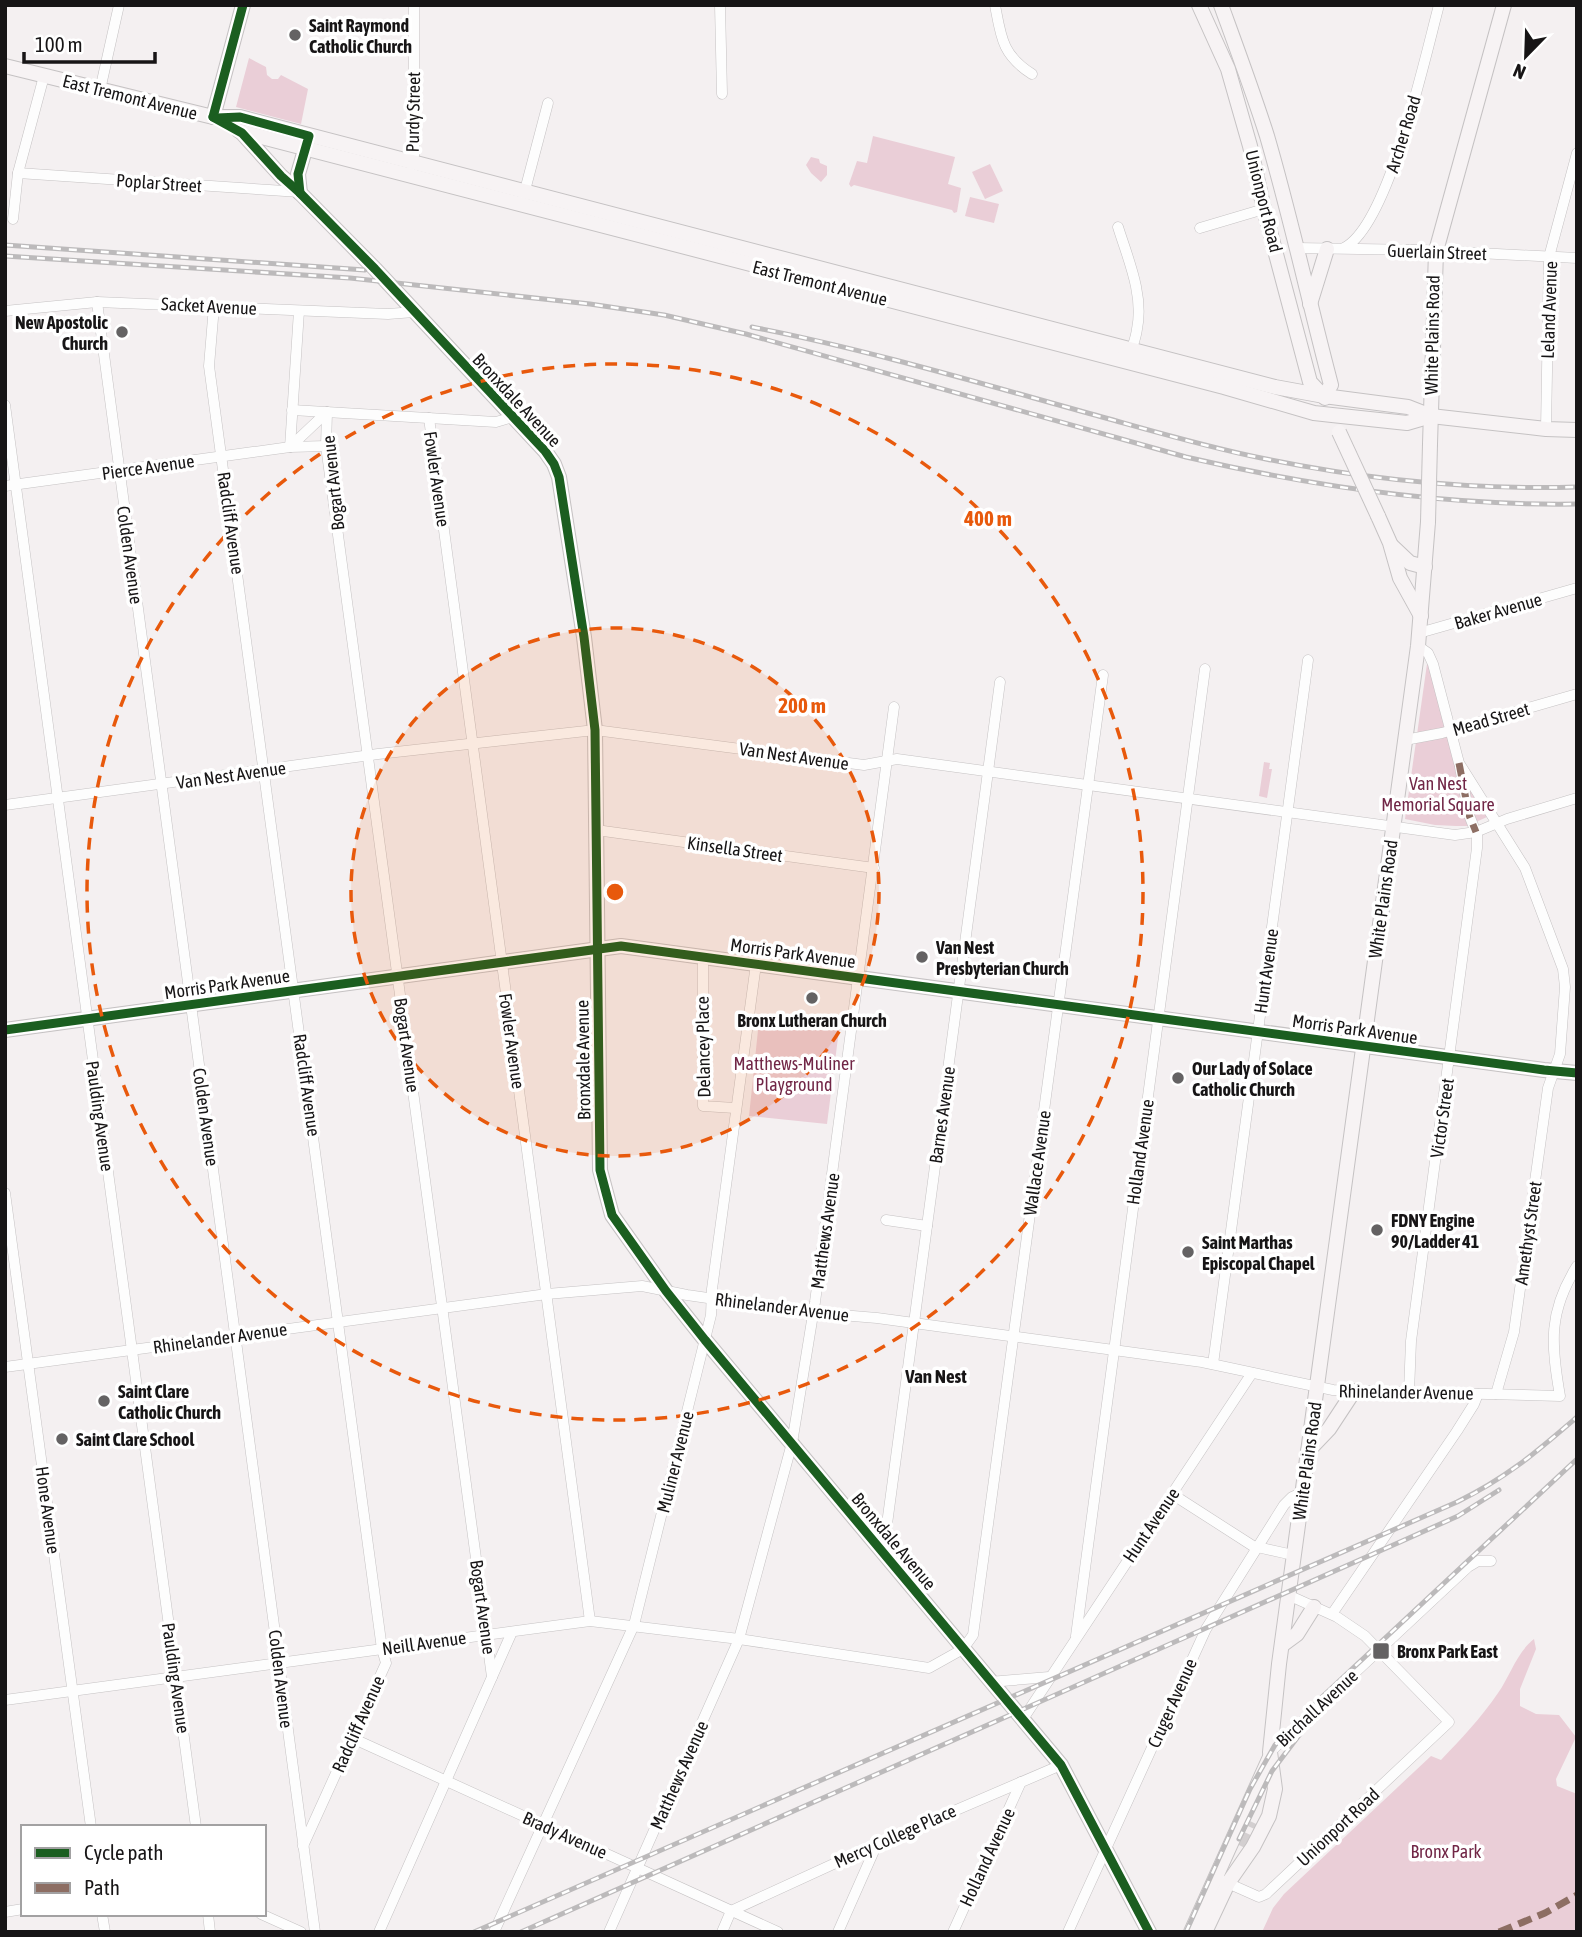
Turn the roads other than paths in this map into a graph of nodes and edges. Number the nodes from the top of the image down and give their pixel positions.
1 (118, 5) edge
2 (243, 5) edge
3 (414, 5) edge
4 (720, 5) edge
5 (995, 5) edge
6 (1199, 5) edge
7 (1221, 5) edge
8 (1439, 5) edge
9 (1504, 5) edge
10 (1244, 65) junction
11 (5, 66) edge
12 (1228, 71) junction
13 (1032, 74) dead end
14 (44, 76) junction
15 (100, 90) junction
16 (722, 94) dead end
17 (548, 103) dead end
18 (213, 117) junction
19 (242, 133) junction
20 (307, 142) junction
21 (1577, 153) edge
22 (411, 170) junction
23 (18, 173) junction
24 (300, 192) junction
25 (523, 199) junction
26 (1264, 209) junction
27 (13, 219) dead end
28 (1118, 227) dead end
29 (1200, 228) dead end
30 (1297, 248) junction
31 (1335, 249) junction
32 (1436, 251) junction
33 (1549, 257) junction
34 (1577, 258) edge
35 (97, 302) junction
36 (1310, 305) junction
37 (214, 306) junction
38 (5, 311) edge
39 (299, 311) junction
40 (414, 312) junction
41 (1130, 356) junction
42 (1324, 396) junction
43 (5, 405) edge
44 (292, 410) junction
45 (327, 412) junction
46 (1332, 415) junction
47 (1431, 416) junction
48 (513, 417) junction
49 (429, 418) junction
50 (1546, 429) junction
51 (1577, 430) edge
52 (327, 446) junction
53 (290, 447) junction
54 (223, 457) junction
55 (119, 471) junction
56 (10, 486) edge
57 (1390, 543) junction
58 (1425, 567) junction
59 (1577, 588) edge
60 (1421, 616) junction
61 (1418, 639) junction
62 (1308, 660) dead end
63 (1205, 668) dead end
64 (1103, 675) dead end
65 (1000, 682) dead end
66 (1577, 694) edge
67 (894, 707) dead end
68 (595, 730) junction
69 (1450, 731) junction
70 (1405, 740) junction
71 (472, 742) junction
72 (368, 755) junction
73 (888, 760) junction
74 (1459, 763) junction
75 (265, 770) junction
76 (988, 772) junction
77 (162, 784) junction
78 (1088, 786) junction
79 (58, 798) junction
80 (1577, 798) edge
81 (1188, 799) junction
82 (5, 805) edge
83 (1287, 812) junction
84 (1497, 823) junction
85 (1393, 827) junction
86 (596, 830) junction
87 (1476, 832) junction
88 (874, 868) junction
89 (596, 949) junction
90 (703, 957) junction
91 (502, 963) junction
92 (756, 964) junction
93 (398, 977) junction
94 (859, 978) junction
95 (295, 991) junction
96 (959, 991) junction
97 (191, 1005) junction
98 (1058, 1005) junction
99 (1157, 1018) junction
100 (87, 1019) junction
101 (5, 1030) edge
102 (1258, 1032) junction
103 (1363, 1046) junction
104 (1450, 1058) junction
105 (1554, 1071) junction
106 (1577, 1073) edge
107 (735, 1108) junction
108 (5, 1193) edge
109 (886, 1220) dead end
110 (927, 1226) junction
111 (1577, 1266) edge
112 (666, 1290) junction
113 (547, 1294) junction
114 (712, 1298) junction
115 (443, 1308) junction
116 (814, 1312) junction
117 (339, 1322) junction
118 (914, 1323) junction
119 (236, 1336) junction
120 (1013, 1336) junction
121 (705, 1340) junction
122 (132, 1350) junction
123 (1113, 1350) junction
124 (28, 1364) junction
125 (1213, 1364) junction
126 (5, 1367) edge
127 (1252, 1373) junction
128 (1317, 1388) junction
129 (1354, 1391) junction
130 (1409, 1392) junction
131 (1478, 1394) junction
132 (1496, 1394) junction
133 (792, 1443) junction
134 (1308, 1451) junction
135 (1303, 1492) junction
136 (1172, 1494) junction
137 (877, 1545) junction
138 (1256, 1548) junction
139 (1293, 1555) junction
140 (1491, 1561) dead end
141 (1288, 1595) junction
142 (1314, 1607) junction
143 (1332, 1614) junction
144 (590, 1621) junction
145 (634, 1625) junction
146 (512, 1632) junction
147 (487, 1635) junction
148 (1076, 1636) junction
149 (739, 1639) junction
150 (1282, 1645) junction
151 (382, 1649) junction
152 (963, 1649) junction
153 (1380, 1649) junction
154 (279, 1663) junction
155 (176, 1677) junction
156 (492, 1677) junction
157 (1049, 1677) junction
158 (990, 1682) junction
159 (72, 1691) junction
160 (5, 1700) edge
161 (1023, 1719) junction
162 (352, 1738) junction
163 (1271, 1758) junction
164 (1061, 1765) junction
165 (447, 1782) junction
166 (1021, 1782) junction
167 (298, 1811) junction
168 (317, 1817) junction
169 (1252, 1822) tunnel mouth
170 (91, 1825) edge
171 (196, 1825) edge
172 (542, 1825) junction
173 (877, 1844) junction
174 (1241, 1846) tunnel mouth
175 (303, 1847) junction
176 (1106, 1848) junction
177 (637, 1868) junction
178 (1225, 1880) junction
179 (731, 1911) junction
180 (265, 1916) edge
181 (301, 1932) edge
182 (315, 1932) edge
183 (379, 1932) edge
184 (494, 1932) edge
185 (608, 1932) edge
186 (722, 1932) edge
187 (778, 1932) edge
188 (838, 1932) edge
189 (953, 1932) edge
190 (1068, 1932) edge
191 (1149, 1932) edge
192 (1191, 1932) edge
193 (1205, 1932) edge

1 - 15 street
2 - 18 main road
3 - 22 street, Purdy Street
4 - 16 street
5 - 13 street
6 - 12 main road, Unionport Road
7 - 10 main road, Unionport Road
8 - 31 street, Archer Road
9 - 32 main road, White Plains Road
10 - 12 main road
10 - 30 main road, Unionport Road
11 - 14 main road, East Tremont Avenue
12 - 26 main road, Unionport Road
14 - 15 main road, East Tremont Avenue
14 - 23 street
15 - 18 main road, East Tremont Avenue
17 - 25 street
18 - 19 main road, East Tremont Avenue
18 - 20 main road, East Tremont Avenue
19 - 20 main road, East Tremont Avenue
19 - 24 main road, Bronxdale Avenue
20 - 22 main road, East Tremont Avenue
20 - 24 main road
21 - 33 street, Leland Avenue
22 - 25 main road, East Tremont Avenue
23 - 24 street, Poplar Street
23 - 27 street
24 - 40 main road, Bronxdale Avenue
25 - 41 main road, East Tremont Avenue
26 - 29 street
26 - 42 main road, Unionport Road
28 - 41 street
30 - 31 street, Guerlain Street
30 - 36 main road, Unionport Road
31 - 32 street, Guerlain Street
31 - 36 main road
32 - 33 street, Guerlain Street
32 - 47 main road, White Plains Road
33 - 34 street, Guerlain Street
33 - 50 street, Leland Avenue
35 - 37 street, Sacket Avenue
35 - 38 street, Sacket Avenue
35 - 55 street, Colden Avenue
36 - 42 main road, Unionport Road
37 - 39 street, Sacket Avenue
37 - 54 street, Radcliff Avenue
39 - 40 street, Sacket Avenue
39 - 44 street
40 - 48 main road, Bronxdale Avenue
41 - 42 main road, East Tremont Avenue
41 - 46 main road, East Tremont Avenue
42 - 46 main road, Unionport Road
42 - 47 main road, East Tremont Avenue
43 - 56 street, Paulding Avenue
44 - 45 street
44 - 53 street
45 - 49 street
45 - 52 street, Bogart Avenue
45 - 53 street
46 - 47 main road, East Tremont Avenue
46 - 57 main road, Unionport Road, bridge
47 - 50 main road, East Tremont Avenue
47 - 58 main road, White Plains Road, bridge
48 - 49 street
48 - 68 main road, Bronxdale Avenue
49 - 71 street, Fowler Avenue
50 - 51 main road, East Tremont Avenue
52 - 53 street, Pierce Avenue
52 - 72 street, Bogart Avenue
53 - 54 street, Pierce Avenue
54 - 55 street, Pierce Avenue
54 - 75 street, Radcliff Avenue
55 - 56 street, Pierce Avenue
55 - 77 street, Colden Avenue
56 - 79 street, Paulding Avenue
57 - 58 main road, Unionport Road
57 - 60 main road, Unionport Road
58 - 60 main road, White Plains Road
59 - 61 street, Baker Avenue
60 - 61 main road, White Plains Road
61 - 69 street
61 - 70 main road, White Plains Road
62 - 83 street, Hunt Avenue
63 - 81 street, Holland Avenue
64 - 78 street, Wallace Avenue
65 - 76 street, Barnes Avenue
66 - 69 street, Mead Street
67 - 73 street, Matthews Avenue
68 - 71 street, Van Nest Avenue
68 - 73 street, Van Nest Avenue
68 - 86 main road, Bronxdale Avenue
69 - 70 street, Mead Street
69 - 74 street
70 - 85 main road, White Plains Road
71 - 72 street, Van Nest Avenue
71 - 91 street, Fowler Avenue
72 - 75 street, Van Nest Avenue
72 - 93 street, Bogart Avenue
73 - 76 street, Van Nest Avenue
73 - 88 street, Matthews Avenue
74 - 84 street
74 - 87 street, Victor Street
75 - 77 street, Van Nest Avenue
75 - 95 street, Radcliff Avenue
76 - 78 street, Van Nest Avenue
76 - 96 street, Barnes Avenue
77 - 79 street, Van Nest Avenue
77 - 97 street, Colden Avenue
78 - 81 street, Van Nest Avenue
78 - 98 street, Wallace Avenue
79 - 82 street, Van Nest Avenue
79 - 100 street, Paulding Avenue
80 - 84 street, Van Nest Avenue
81 - 83 street, Van Nest Avenue
81 - 99 street, Holland Avenue
83 - 85 street, Van Nest Avenue
83 - 102 street, Hunt Avenue
84 - 87 street, Van Nest Avenue
84 - 105 street
85 - 87 street, Van Nest Avenue
85 - 103 main road, White Plains Road
86 - 88 street, Kinsella Street
86 - 89 main road, Bronxdale Avenue
87 - 104 street, Victor Street
88 - 94 street, Matthews Avenue
89 - 90 main road, Morris Park Avenue
89 - 91 main road, Morris Park Avenue
89 - 112 main road, Bronxdale Avenue
90 - 92 main road, Morris Park Avenue
90 - 107 street, Delancey Place
91 - 93 main road, Morris Park Avenue
91 - 113 street, Fowler Avenue
92 - 94 main road, Morris Park Avenue
92 - 107 street, Muliner Avenue
93 - 95 main road, Morris Park Avenue
93 - 115 street, Bogart Avenue
94 - 96 main road, Morris Park Avenue
94 - 116 street, Matthews Avenue
95 - 97 main road, Morris Park Avenue
95 - 117 street, Radcliff Avenue
96 - 98 main road, Morris Park Avenue
96 - 110 street, Barnes Avenue
97 - 100 main road, Morris Park Avenue
97 - 119 street, Colden Avenue
98 - 99 main road, Morris Park Avenue
98 - 120 street, Wallace Avenue
99 - 102 main road, Morris Park Avenue
99 - 123 street, Holland Avenue
100 - 101 main road, Morris Park Avenue
100 - 122 street, Paulding Avenue
102 - 103 main road, Morris Park Avenue
102 - 125 street, Hunt Avenue
103 - 104 main road, Morris Park Avenue
103 - 128 main road, White Plains Road
104 - 105 main road, Morris Park Avenue
104 - 130 street, Victor Street
105 - 106 main road, Morris Park Avenue
105 - 132 street, Amethyst Street
107 - 114 street, Muliner Avenue
108 - 124 street, Hone Avenue
109 - 110 street
110 - 118 street, Barnes Avenue
111 - 132 street, Rhinelander Avenue
112 - 113 street, Rhinelander Avenue
112 - 114 street, Rhinelander Avenue
112 - 121 main road, Bronxdale Avenue
113 - 115 street, Rhinelander Avenue
113 - 144 street, Fowler Avenue
114 - 116 street, Rhinelander Avenue
114 - 121 street, Muliner Avenue
115 - 117 street, Rhinelander Avenue
115 - 147 street, Bogart Avenue
116 - 118 street, Rhinelander Avenue
116 - 133 street, Matthews Avenue
117 - 119 street, Rhinelander Avenue
117 - 151 street, Radcliff Avenue
118 - 120 street, Rhinelander Avenue
118 - 137 street, Barnes Avenue
119 - 122 street, Rhinelander Avenue
119 - 154 street, Colden Avenue
120 - 123 street, Rhinelander Avenue
120 - 152 street, Wallace Avenue
121 - 133 main road, Bronxdale Avenue
121 - 145 street, Muliner Avenue
122 - 124 street, Rhinelander Avenue
122 - 155 street, Paulding Avenue
123 - 125 street, Rhinelander Avenue
123 - 148 street, Holland Avenue
124 - 126 street, Rhinelander Avenue
124 - 159 street, Hone Avenue
125 - 127 street, Rhinelander Avenue
127 - 128 street, Rhinelander Avenue
127 - 136 street, Hunt Avenue
128 - 129 street, Rhinelander Avenue
128 - 134 main road, White Plains Road
129 - 130 street, Rhinelander Avenue
129 - 134 main road
130 - 131 street, Rhinelander Avenue
131 - 132 street, Rhinelander Avenue
131 - 143 street
133 - 137 main road, Bronxdale Avenue
133 - 149 street, Matthews Avenue
134 - 135 main road, White Plains Road
135 - 138 street, Cruger Avenue
135 - 139 main road, White Plains Road
136 - 138 street
136 - 148 street, Hunt Avenue
137 - 152 main road, Bronxdale Avenue
138 - 139 street
138 - 176 street, Cruger Avenue
139 - 141 main road, White Plains Road
140 - 153 street, Birchall Avenue
141 - 142 street
141 - 150 main road, White Plains Road
142 - 143 street
142 - 150 main road
143 - 153 street
144 - 145 street, Neill Avenue
144 - 146 street, Neill Avenue
145 - 149 street, Neill Avenue
145 - 172 street, Muliner Avenue
146 - 147 street, Neill Avenue
146 - 156 street, Bogart Avenue
147 - 151 street, Neill Avenue
147 - 156 street, Bogart Avenue
148 - 157 street, Hunt Avenue
149 - 152 street, Neill Avenue
149 - 177 street, Matthews Avenue
150 - 163 main road, White Plains Road
151 - 154 street, Neill Avenue
151 - 162 street, Radcliff Avenue
152 - 158 main road, Bronxdale Avenue
153 - 163 street, Birchall Avenue
153 - 178 street, Unionport Road
154 - 155 street, Neill Avenue
154 - 167 street, Colden Avenue
155 - 159 street, Neill Avenue
155 - 171 street, Paulding Avenue
156 - 165 street, Bogart Avenue
157 - 158 street
157 - 161 street, Hunt Avenue
158 - 161 main road, Bronxdale Avenue
159 - 160 street, Neill Avenue
159 - 170 street, Hone Avenue
161 - 164 main road, Bronxdale Avenue
162 - 165 street, Brady Avenue
162 - 168 street, Radcliff Avenue
163 - 169 main road, White Plains Road
163 - 178 main road, White Plains Road
163 - 178 main road, White Plains Road
164 - 166 street, Mercy College Place
164 - 176 main road, Bronxdale Avenue
165 - 172 street, Brady Avenue
165 - 183 street, Bogart Avenue
166 - 173 street, Mercy College Place
166 - 189 street, Holland Avenue
167 - 168 street
167 - 175 street, Colden Avenue
168 - 175 street, Radcliff Avenue
172 - 177 street, Brady Avenue
172 - 184 street, Muliner Avenue
173 - 179 street, Mercy College Place
173 - 188 street
174 - 178 main road, White Plains Road
175 - 182 street, Colden Avenue
176 - 190 street, Cruger Avenue
176 - 191 main road, Bronxdale Avenue
177 - 179 street, Brady Avenue
177 - 185 street, Matthews Avenue
178 - 192 main road, White Plains Road
178 - 193 main road, White Plains Road
179 - 186 street
179 - 187 street, Brady Avenue
180 - 181 street

